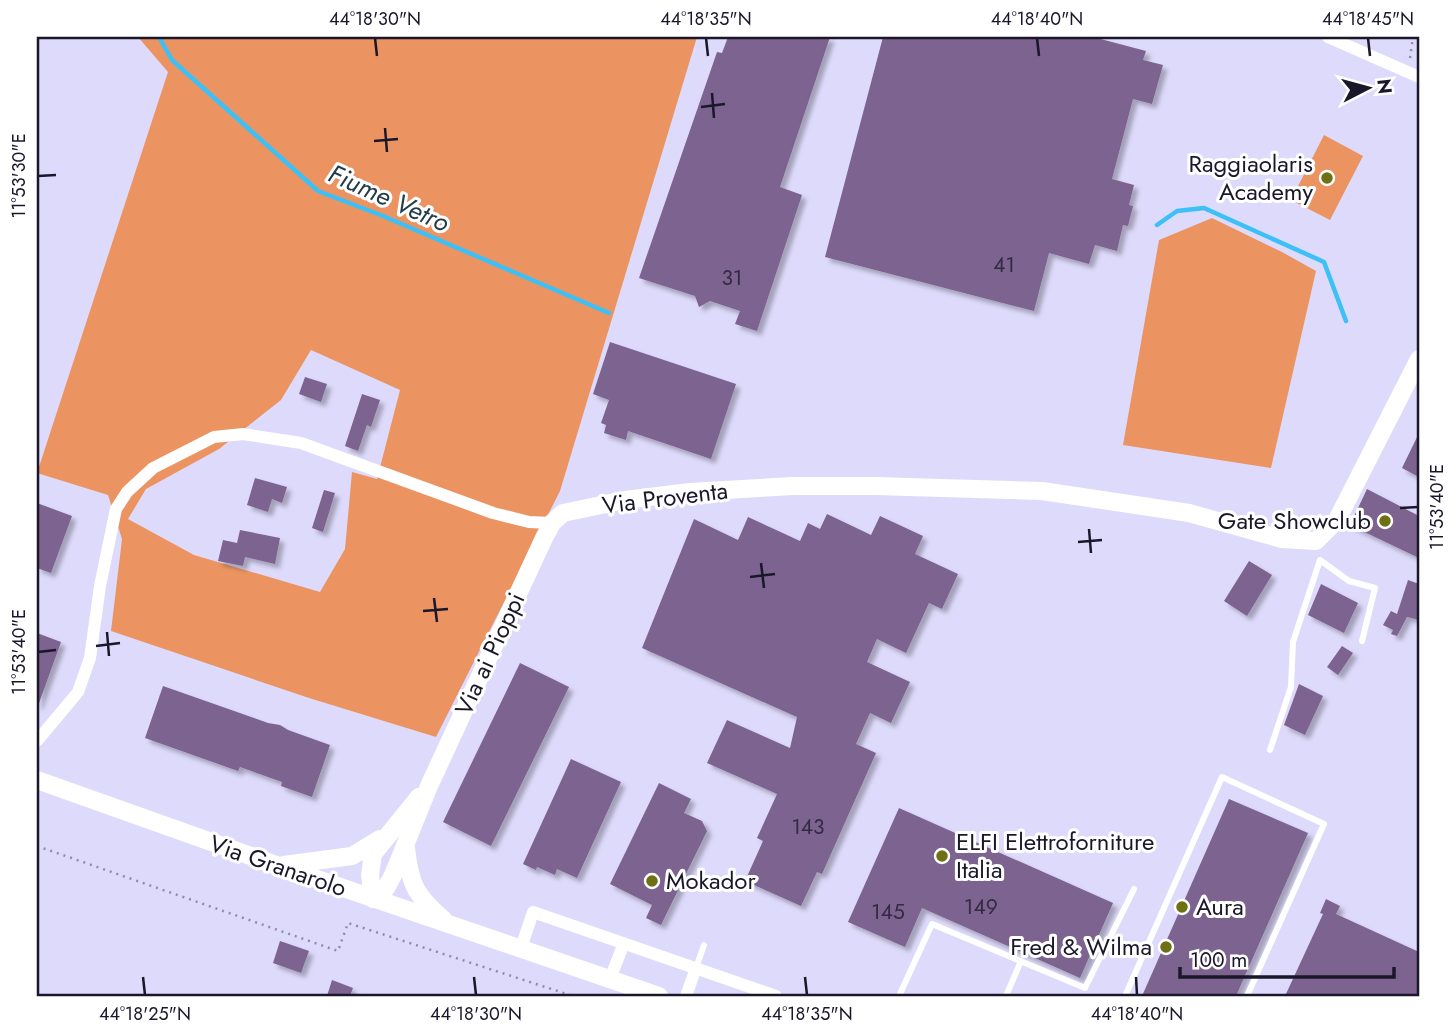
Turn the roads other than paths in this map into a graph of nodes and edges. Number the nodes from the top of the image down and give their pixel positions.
1 (1328, 37) edge
2 (1419, 77) edge
3 (1419, 359) edge
4 (1414, 380) edge
5 (552, 523) junction
6 (1316, 541) junction
7 (1320, 560) junction
8 (1362, 641) dead end
9 (37, 741) edge
10 (1270, 750) dead end
11 (37, 780) edge
12 (429, 786) junction
13 (389, 834) junction
14 (406, 848) junction
15 (279, 866) junction
16 (1135, 890) dead end
17 (373, 899) junction
18 (450, 925) junction
19 (624, 943) junction
20 (704, 945) dead end
21 (521, 948) junction
22 (1021, 961) junction
23 (696, 968) junction
24 (610, 979) junction
25 (659, 996) edge
26 (685, 996) edge
27 (776, 996) edge
28 (899, 996) edge
29 (1006, 996) edge
30 (1125, 996) edge
31 (1247, 996) edge

1 - 2 street
3 - 4 street
4 - 6 street
5 - 6 street, Via Proventa
5 - 9 street
5 - 12 street, Via ai Pioppi
6 - 7 lane
7 - 8 lane
7 - 10 lane
11 - 15 street, Via Granarolo
12 - 13 street, Via ai Pioppi
12 - 14 street, Via ai Pioppi
13 - 15 street, Via ai Pioppi
13 - 17 street, Via ai Pioppi
14 - 17 street, Via ai Pioppi
14 - 18 street, Via ai Pioppi
15 - 17 street, Via Granarolo
16 - 22 lane
17 - 18 street, Via Granarolo
18 - 21 street, Via Granarolo
19 - 21 street
19 - 23 street
19 - 24 street
20 - 23 lane
21 - 24 street, Via Granarolo
22 - 28 lane
22 - 29 lane
23 - 26 street
23 - 27 street
24 - 25 street, Via Granarolo
30 - 31 lane

